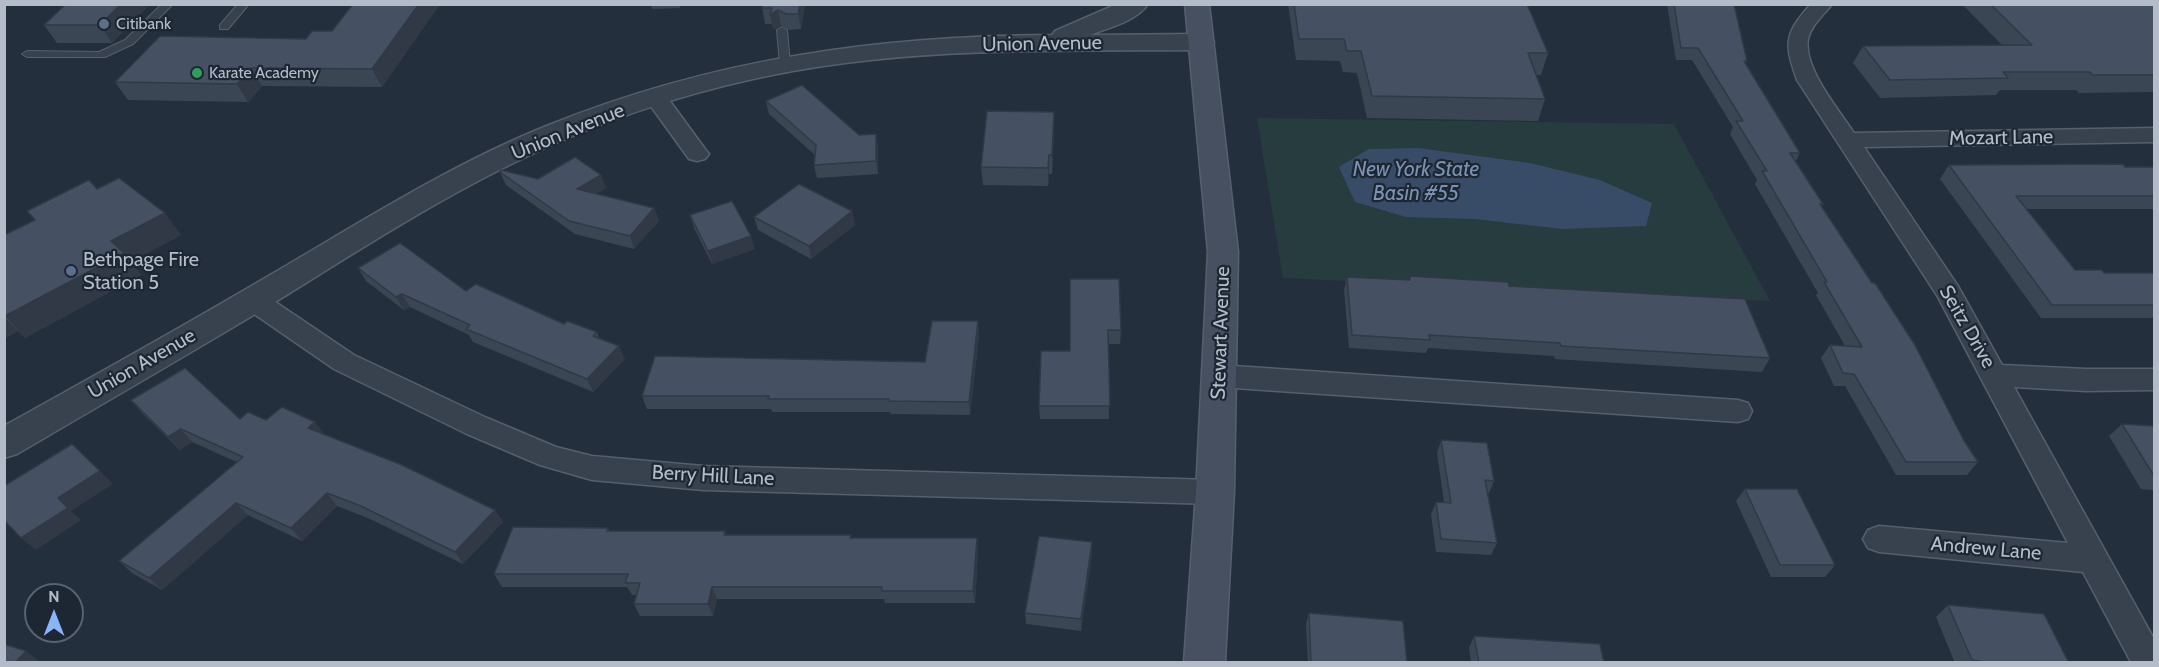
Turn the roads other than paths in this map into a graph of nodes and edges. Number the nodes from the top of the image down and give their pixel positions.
1 (168, 4) edge
2 (244, 4) edge
3 (1136, 4) edge
4 (1197, 4) edge
5 (1822, 4) edge
6 (224, 27) dead end
7 (782, 30) edge
8 (1201, 42) junction
9 (1045, 44) junction
10 (27, 54) dead end
11 (784, 64) junction
12 (656, 98) junction
13 (2154, 135) edge
14 (1848, 140) junction
15 (698, 154) dead end
16 (253, 300) junction
17 (1994, 375) junction
18 (1219, 376) junction
19 (2154, 379) edge
20 (1738, 411) dead end
21 (4, 444) edge
22 (1215, 492) junction
23 (1879, 539) dead end
24 (2093, 559) junction
25 (1205, 663) edge
26 (2149, 663) edge

1 - 10 lane
2 - 6 lane
3 - 9 street
4 - 8 main road, Stewart Avenue
5 - 14 street, Seitz Drive
7 - 11 lane
8 - 9 street, Union Avenue
8 - 18 main road, Stewart Avenue
9 - 11 street, Union Avenue
11 - 12 street, Union Avenue
12 - 15 street
12 - 16 street, Union Avenue
13 - 14 street, Mozart Lane
14 - 17 street, Seitz Drive
16 - 21 street, Union Avenue
16 - 22 street, Berry Hill Lane
17 - 19 street
17 - 24 street, Seitz Drive
18 - 20 street
18 - 22 main road, Stewart Avenue
22 - 25 main road, Stewart Avenue
23 - 24 street, Andrew Lane
24 - 26 street, Seitz Drive

